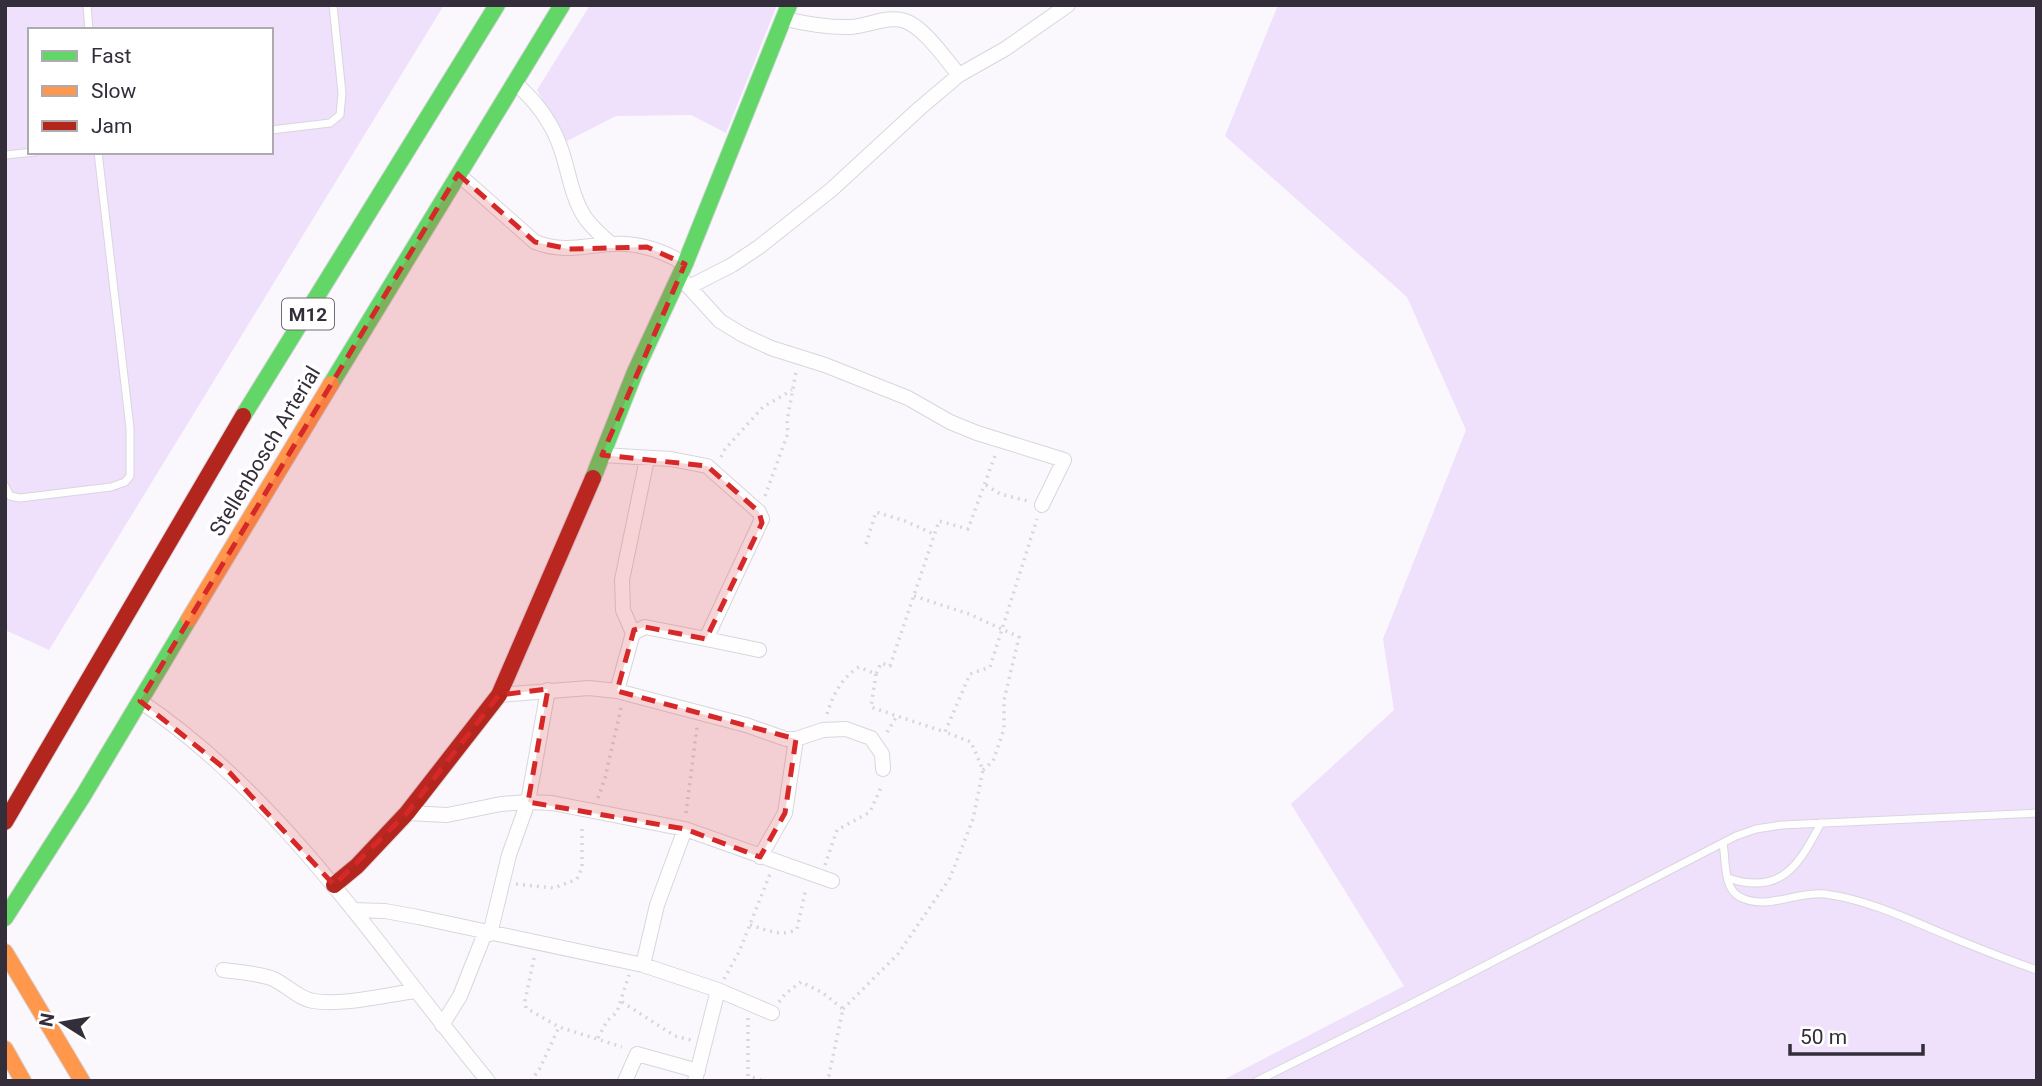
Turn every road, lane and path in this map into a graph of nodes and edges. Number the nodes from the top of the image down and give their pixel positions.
1 (87, 5) edge
2 (333, 5) edge
3 (497, 5) edge
4 (562, 5) edge
5 (1068, 5) edge
6 (787, 12) edge
7 (89, 28) edge
8 (959, 75) junction
9 (514, 82) junction
10 (273, 130) edge
11 (28, 153) edge
12 (98, 154) edge
13 (5, 155) edge
14 (458, 174) junction
15 (611, 244) junction
16 (684, 275) junction
17 (800, 356) junction
18 (792, 390) junction
19 (1001, 440) junction
20 (602, 455) junction
21 (647, 459) junction
22 (714, 471) junction
23 (986, 485) junction
24 (5, 486) edge
25 (1042, 505) junction
26 (762, 519) junction
27 (936, 536) junction
28 (866, 544) dead end
29 (914, 596) junction
30 (1003, 629) junction
31 (633, 633) junction
32 (706, 639) junction
33 (759, 650) dead end
34 (876, 674) junction
35 (548, 690) junction
36 (617, 691) junction
37 (499, 695) junction
38 (140, 701) junction
39 (700, 712) junction
40 (897, 716) junction
41 (823, 730) junction
42 (945, 732) junction
43 (796, 739) junction
44 (877, 745) junction
45 (883, 769) joint
46 (983, 770) junction
47 (528, 802) junction
48 (588, 810) junction
49 (407, 813) junction
50 (2037, 813) edge
51 (5, 822) edge
52 (1821, 823) junction
53 (685, 829) junction
54 (1723, 843) junction
55 (760, 856) junction
56 (775, 862) junction
57 (810, 873) junction
58 (1728, 878) junction
59 (832, 881) dead end
60 (502, 882) junction
61 (334, 885) junction
62 (353, 910) junction
63 (5, 918) edge
64 (750, 925) junction
65 (487, 933) junction
66 (537, 943) junction
67 (5, 953) edge
68 (637, 964) junction
69 (223, 970) dead end
70 (2037, 970) edge
71 (718, 990) junction
72 (415, 991) junction
73 (622, 1002) junction
74 (750, 1003) junction
75 (843, 1009) junction
76 (772, 1013) joint
77 (442, 1025) junction
78 (559, 1027) junction
79 (598, 1038) junction
80 (5, 1049) edge
81 (704, 1049) junction
82 (637, 1054) junction
83 (696, 1076) edge
84 (23, 1081) edge
85 (82, 1081) edge
86 (488, 1081) edge
87 (531, 1081) edge
88 (625, 1081) edge
89 (764, 1081) edge
90 (824, 1081) edge
91 (1257, 1081) edge

1 - 7 lane
2 - 10 lane
3 - 51 main road, Stellenbosch Arterial / M12
4 - 9 main road, Stellenbosch Arterial / M12
5 - 8 street
6 - 8 street
6 - 16 main road
8 - 16 street
9 - 14 main road, Stellenbosch Arterial / M12
9 - 15 street
11 - 13 lane
12 - 24 lane
14 - 15 street
14 - 38 main road, Stellenbosch Arterial / M12
15 - 16 street
16 - 17 street
16 - 20 main road
17 - 18 path
17 - 19 street
18 - 22 path
18 - 26 path
19 - 23 path
19 - 25 street
20 - 21 street
20 - 37 main road
21 - 22 street
21 - 31 street
22 - 26 street
23 - 25 path
23 - 27 path
25 - 30 path
26 - 32 street
27 - 28 path
27 - 29 path
29 - 30 path
29 - 34 path
30 - 42 path
30 - 46 path
31 - 32 street
31 - 36 street
32 - 33 street
34 - 40 path
34 - 41 path
35 - 36 street
35 - 37 street
35 - 47 street
36 - 39 street
36 - 48 path
37 - 49 main road
38 - 61 street
38 - 63 main road, Stellenbosch Arterial / M12
39 - 43 street
39 - 53 path
40 - 42 path
40 - 44 path
41 - 43 street
41 - 44 street
42 - 46 path
43 - 55 street
44 - 45 street
45 - 57 path
46 - 75 path
47 - 48 street
47 - 49 street
47 - 60 street
48 - 53 street
48 - 60 path
49 - 61 main road
50 - 52 lane
52 - 54 lane
52 - 58 lane
53 - 55 street
53 - 68 street
54 - 58 lane
54 - 91 lane
55 - 56 street
56 - 57 street
56 - 64 path
57 - 59 street
57 - 64 path
58 - 70 lane
60 - 65 street
61 - 62 street
62 - 65 street
62 - 72 street
64 - 71 path
65 - 66 street
65 - 77 street
66 - 68 street
66 - 78 path
67 - 85 main road
68 - 71 street
68 - 73 path
69 - 72 street
71 - 74 street
71 - 81 street
72 - 77 street
73 - 79 path
73 - 81 path
74 - 76 street
74 - 89 path
75 - 76 path
75 - 90 path
77 - 86 street
78 - 79 path
78 - 87 path
79 - 82 path
80 - 84 main road
81 - 83 street
82 - 83 street
82 - 88 street

